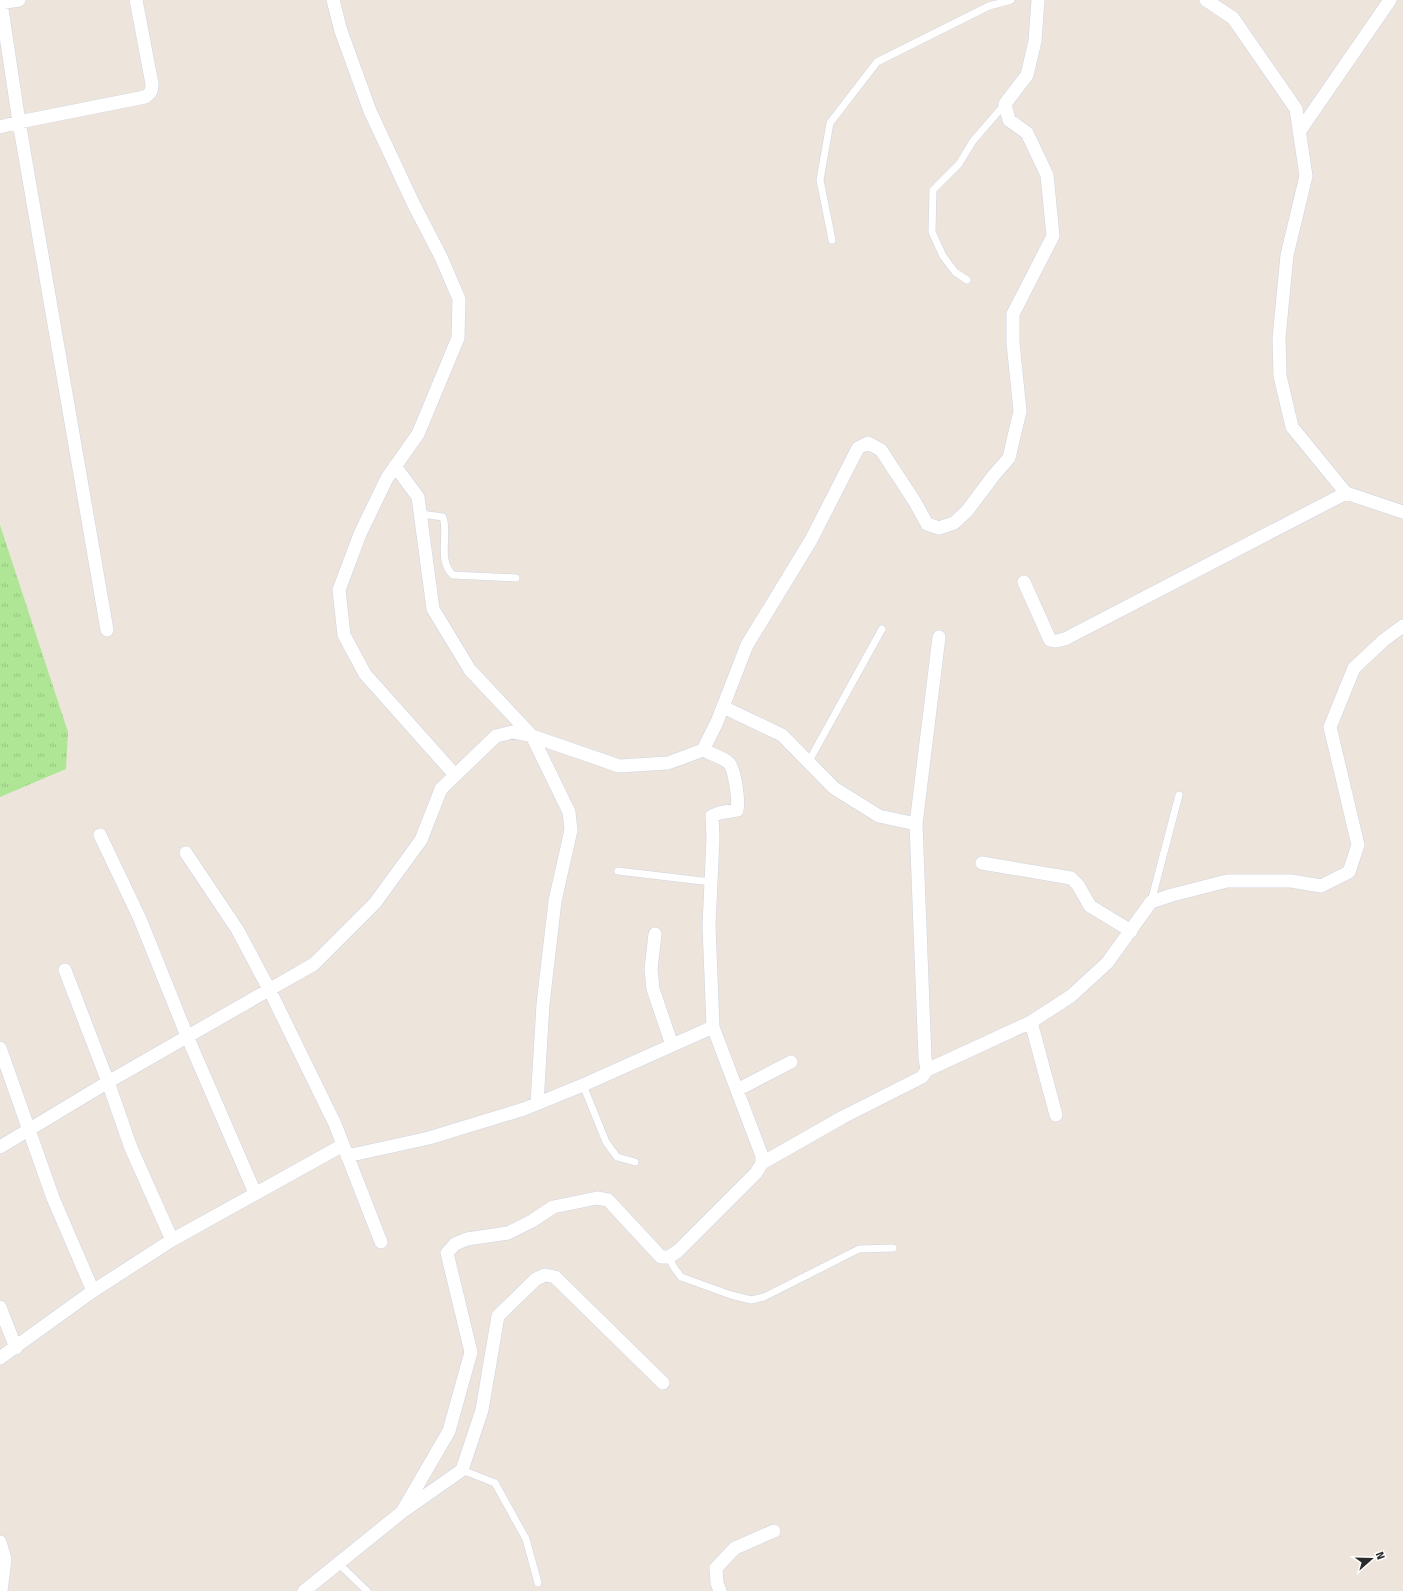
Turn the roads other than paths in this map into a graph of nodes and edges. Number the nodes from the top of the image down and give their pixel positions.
1 (19, 0) edge
2 (136, 0) edge
3 (334, 0) edge
4 (1011, 0) edge
5 (1038, 0) edge
6 (1206, 0) edge
7 (1390, 0) edge
8 (0, 3) edge
9 (1005, 104) junction
10 (19, 122) junction
11 (0, 127) edge
12 (1299, 132) junction
13 (832, 240) dead end
14 (967, 280) dead end
15 (395, 466) junction
16 (1346, 493) junction
17 (1403, 512) edge
18 (421, 514) junction
19 (516, 578) dead end
20 (1024, 582) dead end
21 (1403, 626) edge
22 (882, 629) dead end
23 (107, 630) dead end
24 (939, 637) dead end
25 (723, 707) junction
26 (532, 736) junction
27 (703, 750) junction
28 (809, 761) junction
29 (455, 775) junction
30 (1179, 795) dead end
31 (916, 824) junction
32 (100, 835) dead end
33 (186, 853) dead end
34 (982, 864) dead end
35 (618, 871) dead end
36 (711, 882) junction
37 (1151, 902) junction
38 (1131, 931) junction
39 (655, 934) dead end
40 (65, 970) dead end
41 (269, 989) junction
42 (1031, 1022) junction
43 (713, 1026) junction
44 (187, 1036) junction
45 (672, 1045) junction
46 (0, 1048) edge
47 (791, 1062) dead end
48 (927, 1070) junction
49 (108, 1082) junction
50 (583, 1085) junction
51 (737, 1090) junction
52 (537, 1104) junction
53 (1056, 1115) dead end
54 (30, 1129) junction
55 (0, 1147) edge
56 (345, 1150) junction
57 (635, 1162) dead end
58 (762, 1163) junction
59 (255, 1192) junction
60 (172, 1240) junction
61 (381, 1242) dead end
62 (893, 1248) dead end
63 (669, 1257) junction
64 (93, 1291) junction
65 (0, 1307) edge
66 (16, 1348) junction
67 (0, 1358) edge
68 (663, 1383) dead end
69 (462, 1470) junction
70 (402, 1512) junction
71 (774, 1531) dead end
72 (0, 1542) edge
73 (338, 1563) junction
74 (538, 1584) dead end
75 (1, 1591) edge
76 (304, 1591) edge
77 (367, 1591) edge
78 (720, 1591) edge

1 - 8 street
2 - 10 street
3 - 15 street
4 - 13 lane
5 - 9 street
6 - 12 street
7 - 12 street
8 - 10 street
9 - 14 lane
9 - 25 street
10 - 11 street
10 - 23 street
12 - 16 street
15 - 18 street
15 - 29 street
16 - 17 street
16 - 20 street
18 - 19 lane
18 - 26 street
21 - 37 street
22 - 28 lane
24 - 31 street
25 - 27 street
25 - 28 street
26 - 27 street
26 - 29 street
26 - 52 street
27 - 36 street
28 - 31 street
29 - 41 street
30 - 37 lane
31 - 48 street
32 - 44 street
33 - 41 street
34 - 38 street
35 - 36 lane
36 - 43 street
37 - 38 street
38 - 42 street
39 - 45 street
40 - 49 street
41 - 44 street
41 - 56 street
42 - 48 street
42 - 53 street
43 - 45 street
43 - 51 street
44 - 49 street
44 - 59 street
45 - 50 street
46 - 54 street
47 - 51 street
48 - 58 street
49 - 54 street
49 - 60 street
50 - 52 street
50 - 57 lane
51 - 58 street
52 - 56 street
54 - 55 street
54 - 64 street
56 - 59 street
56 - 61 street
58 - 63 street
59 - 60 street
60 - 64 street
62 - 63 lane
63 - 70 street
64 - 66 street
65 - 66 street
66 - 67 street
68 - 69 street
69 - 70 street
69 - 74 lane
70 - 73 street
71 - 78 street
72 - 75 street
73 - 76 street
73 - 77 lane

